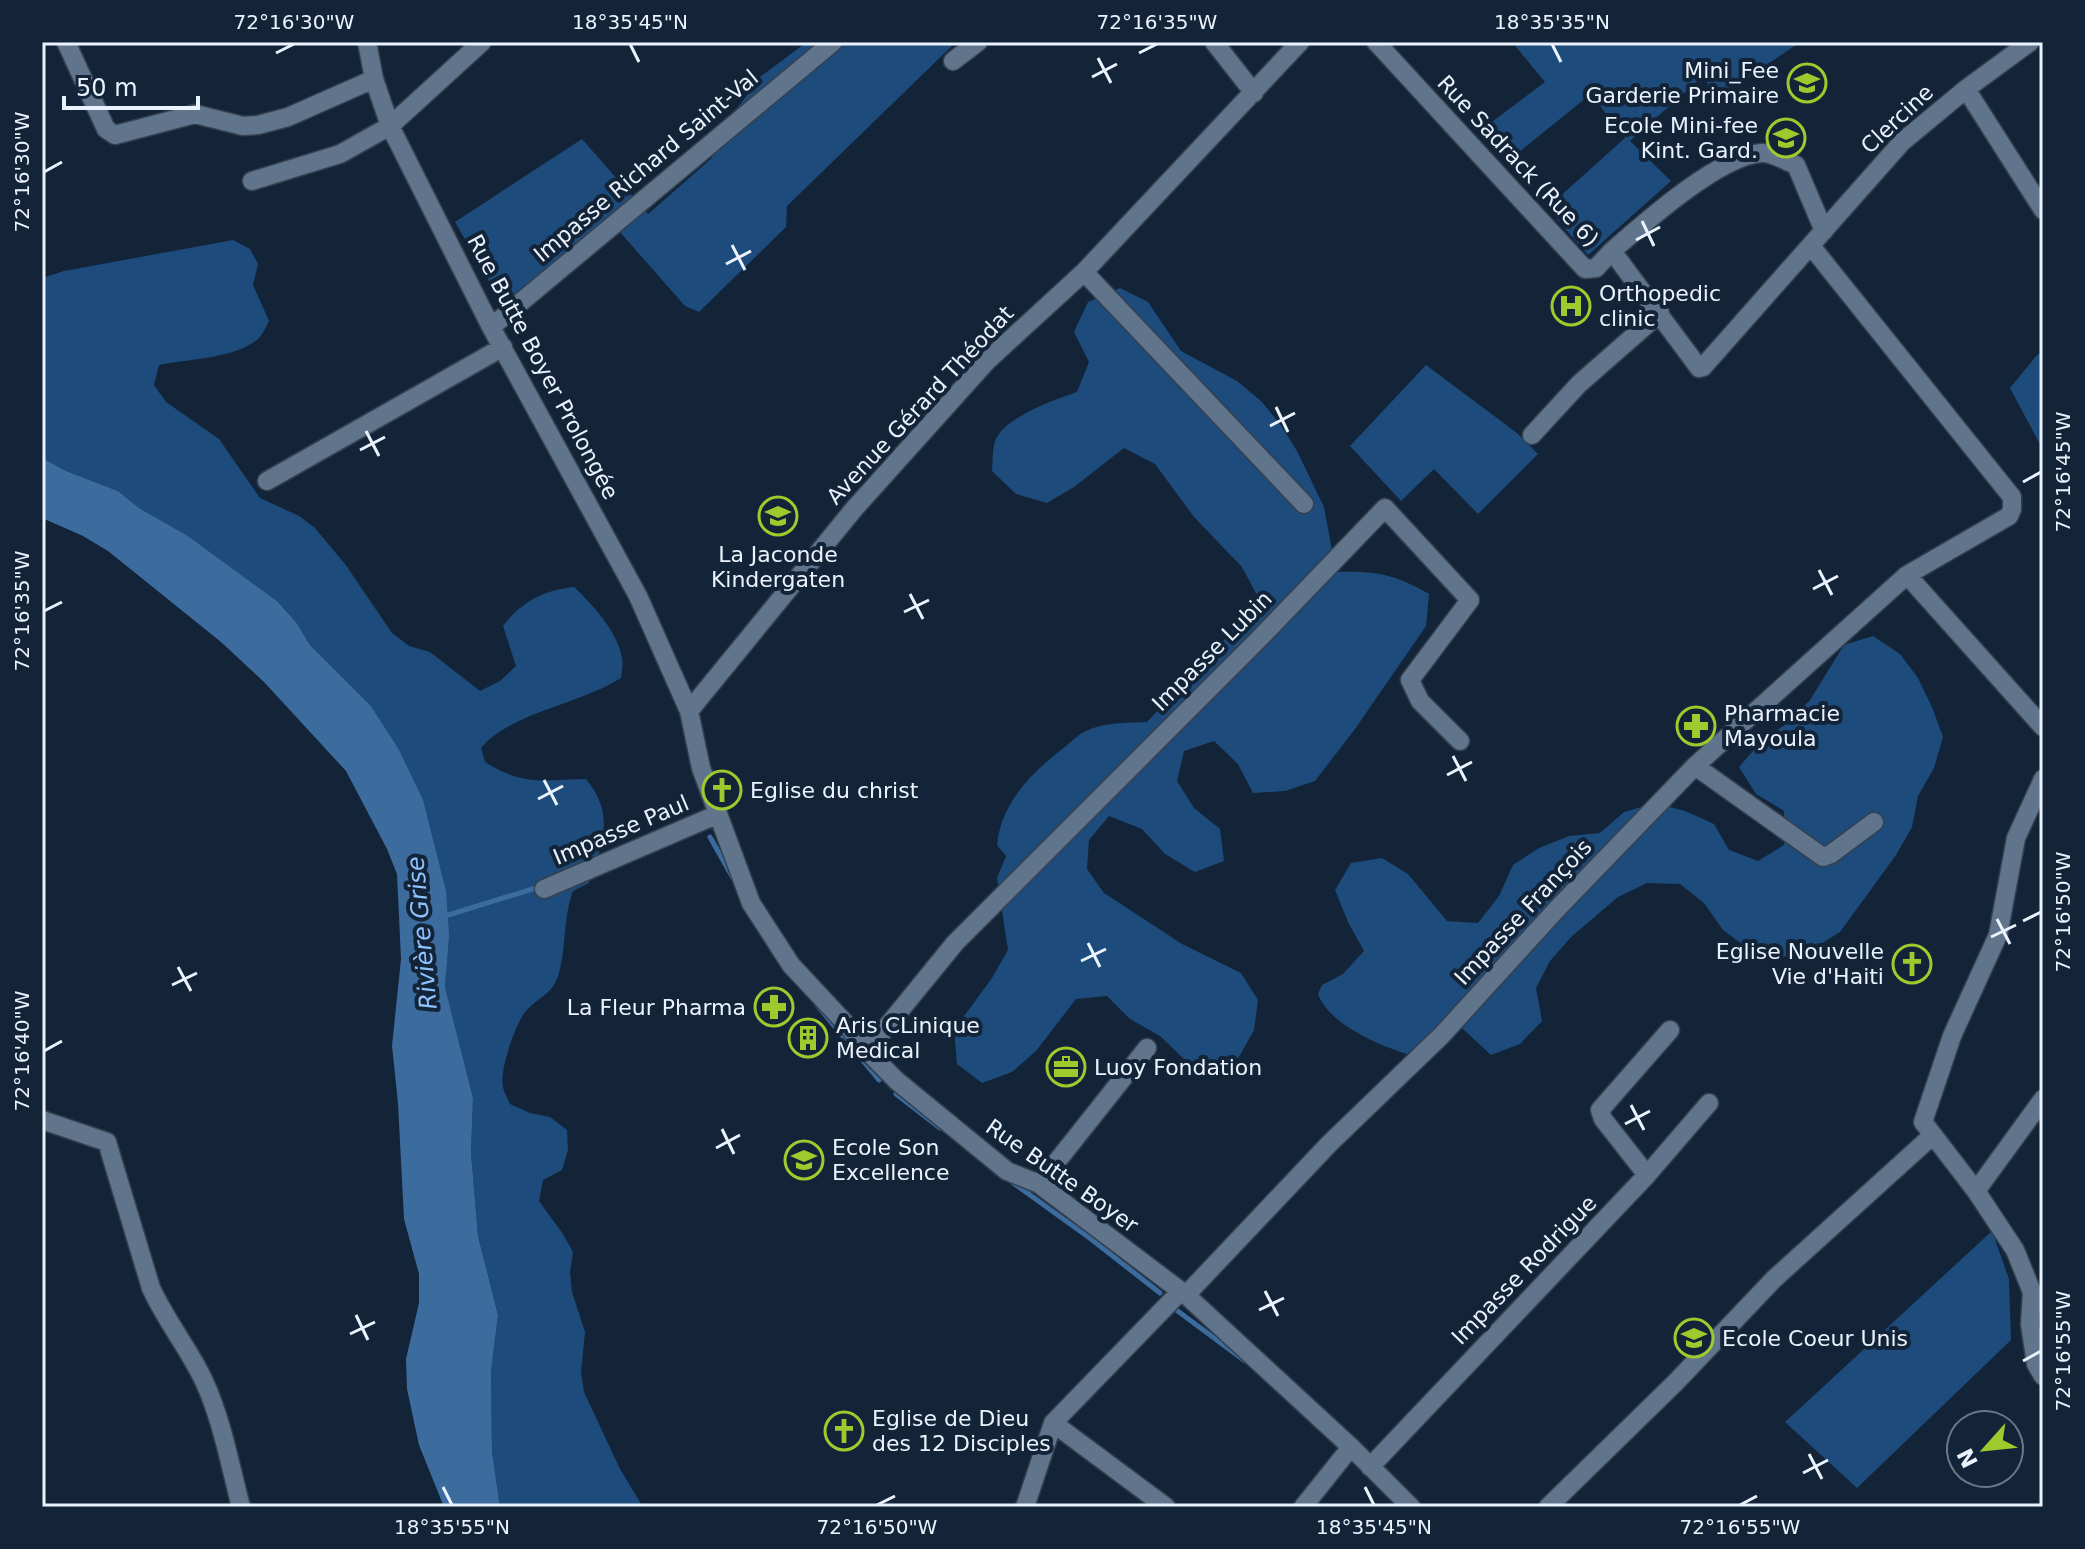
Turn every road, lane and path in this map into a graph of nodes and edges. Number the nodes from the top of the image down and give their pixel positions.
1 (66, 42) edge
2 (367, 42) edge
3 (482, 42) edge
4 (833, 42) edge
5 (978, 42) edge
6 (1214, 42) edge
7 (1300, 42) edge
8 (1376, 42) edge
9 (2030, 42) edge
10 (953, 61) dead end
11 (374, 79) junction
12 (1966, 89) junction
13 (1254, 93) junction
14 (390, 126) junction
15 (252, 181) dead end
16 (2043, 210) edge
17 (1824, 231) junction
18 (1811, 246) junction
19 (1612, 251) junction
20 (1084, 272) junction
21 (1660, 313) junction
22 (491, 327) junction
23 (503, 347) junction
24 (1532, 435) dead end
25 (267, 481) dead end
26 (1304, 504) dead end
27 (1907, 575) junction
28 (689, 711) junction
29 (2043, 727) edge
30 (1460, 741) dead end
31 (1695, 766) junction
32 (2043, 779) edge
33 (716, 815) junction
34 (1874, 822) dead end
35 (544, 889) dead end
36 (1670, 1030) dead end
37 (1147, 1048) dead end
38 (867, 1051) junction
39 (2043, 1099) edge
40 (1709, 1103) dead end
41 (42, 1120) edge
42 (1933, 1135) junction
43 (1647, 1175) junction
44 (1039, 1184) junction
45 (1976, 1191) junction
46 (1183, 1294) junction
47 (2043, 1376) edge
48 (1053, 1423) junction
49 (1351, 1447) junction
50 (1370, 1467) junction
51 (241, 1507) edge
52 (1025, 1507) edge
53 (1166, 1507) edge
54 (1303, 1507) edge
55 (1411, 1507) edge
56 (1548, 1507) edge

1 - 11 street
2 - 11 street, Rue Butte Boyer Prolongée
3 - 14 street
4 - 22 street, Impasse Richard Saint-Val
5 - 10 street
6 - 13 street
7 - 13 street, Avenue Gérard Théodat
8 - 19 street, Rue Sadrack (Rue 6)
9 - 12 street, Clercine
11 - 14 street, Rue Butte Boyer Prolongée
12 - 16 street
12 - 17 street, Clercine
13 - 20 street, Avenue Gérard Théodat
14 - 15 street
14 - 22 street, Rue Butte Boyer Prolongée
17 - 18 street, Clercine
17 - 19 street
18 - 21 street, Rue Sadrack (Rue 6)
18 - 27 street, Impasse François
19 - 21 street, Rue Sadrack (Rue 6)
20 - 26 street
20 - 28 street, Avenue Gérard Théodat
21 - 24 street
22 - 23 street, Rue Butte Boyer Prolongée
23 - 25 street
23 - 28 street, Rue Butte Boyer Prolongée
27 - 29 street
27 - 31 street, Impasse François
28 - 33 street, Rue Butte Boyer
30 - 38 street, Impasse Lubin
31 - 34 street
31 - 46 street, Impasse François
32 - 42 street
33 - 35 street, Impasse Paul
33 - 38 street, Rue Butte Boyer
36 - 43 street
37 - 44 street
38 - 44 street, Rue Butte Boyer
39 - 45 street
40 - 43 street, Impasse Rodrigue
41 - 51 street
42 - 45 street
42 - 56 street
43 - 50 street, Impasse Rodrigue
44 - 46 street, Rue Butte Boyer
45 - 47 street
46 - 48 street, Impasse François
46 - 49 street, Rue Butte Boyer
48 - 52 street
48 - 53 street
49 - 50 street, Rue Butte Boyer
49 - 54 street
50 - 55 street, Rue Butte Boyer

